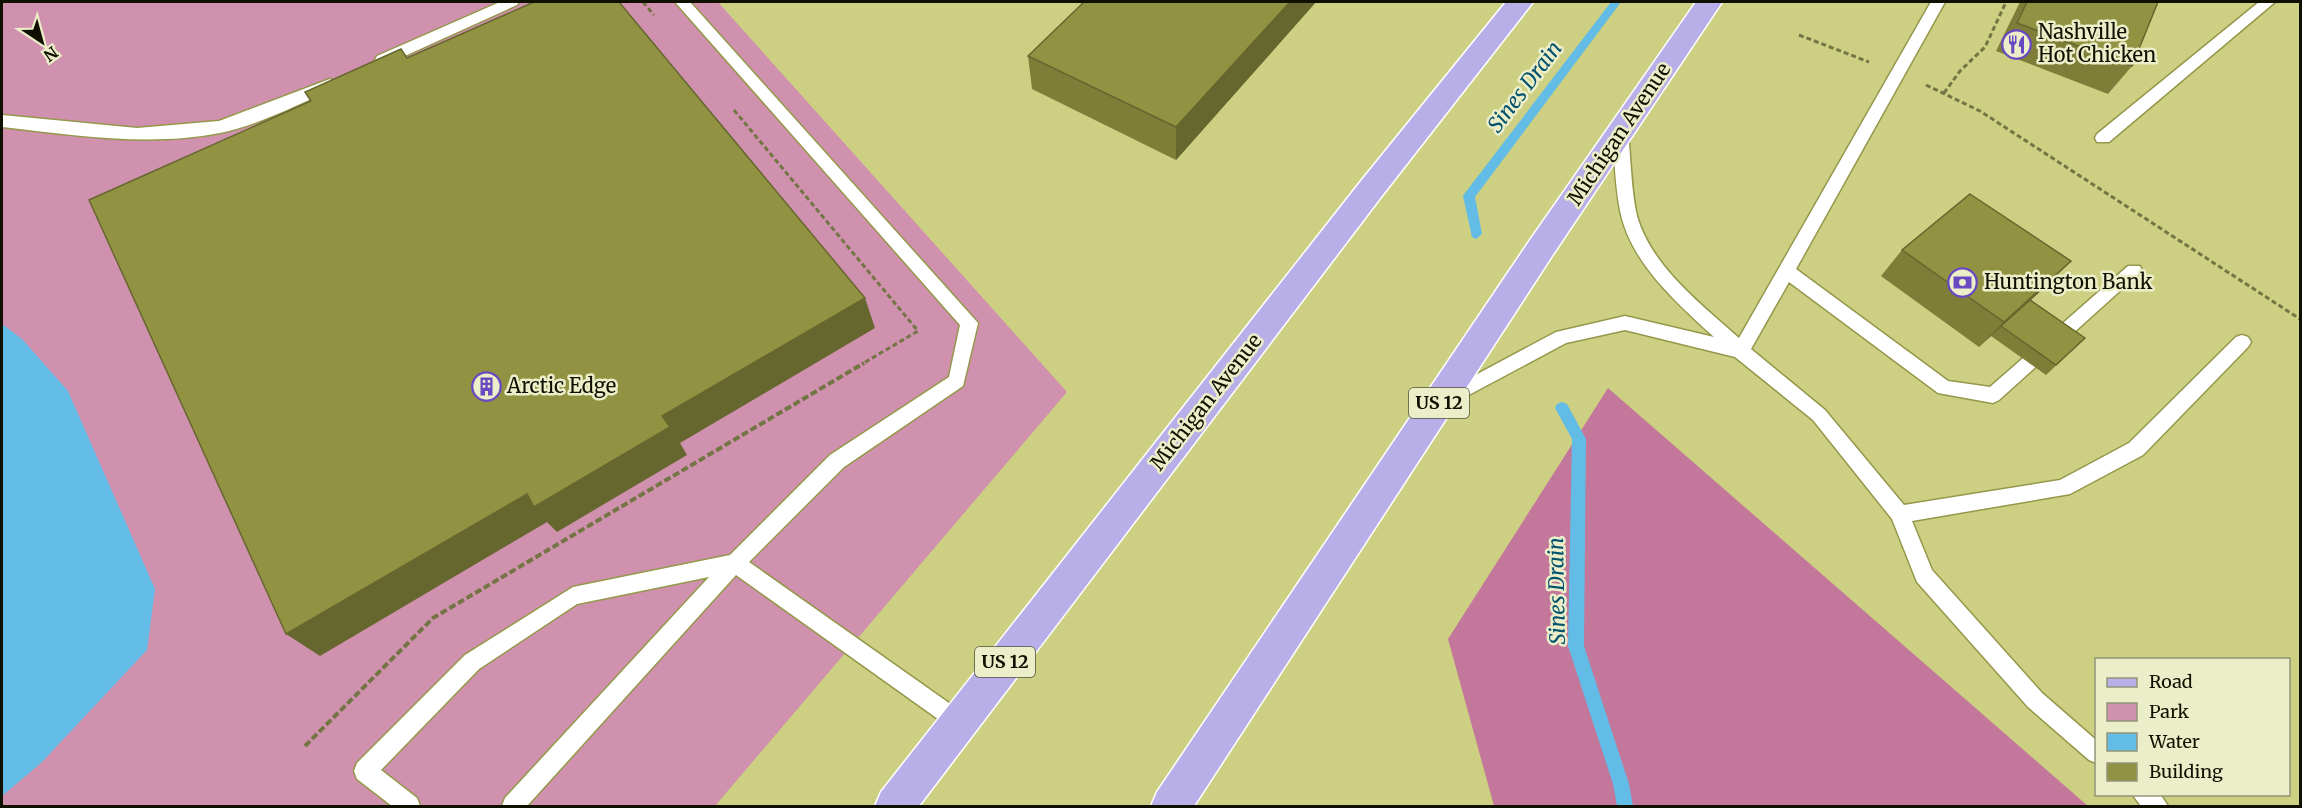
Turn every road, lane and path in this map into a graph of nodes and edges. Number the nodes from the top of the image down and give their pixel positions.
1 (512, 2) edge
2 (643, 2) edge
3 (682, 2) edge
4 (1520, 2) edge
5 (1709, 2) edge
6 (1938, 2) edge
7 (2006, 2) edge
8 (2268, 2) edge
9 (658, 20) dead end
10 (1799, 35) dead end
11 (372, 65) edge
12 (1897, 73) junction
13 (339, 79) edge
14 (1944, 93) junction
15 (727, 102) dead end
16 (2, 121) edge
17 (1620, 133) junction
18 (2103, 138) dead end
19 (1786, 271) junction
20 (2134, 271) dead end
21 (2301, 319) edge
22 (2242, 342) dead end
23 (1741, 351) junction
24 (1440, 402) junction
25 (1900, 514) junction
26 (735, 563) junction
27 (959, 723) junction
28 (304, 746) dead end
29 (2095, 751) edge
30 (2145, 796) edge
31 (409, 807) edge
32 (513, 807) edge
33 (895, 807) edge
34 (1170, 807) edge
35 (2157, 807) edge

1 - 11 lane
2 - 9 path
3 - 26 lane
4 - 27 main road, Michigan Avenue / US 12
5 - 17 main road, Michigan Avenue / US 12
6 - 12 lane
7 - 14 path
8 - 18 lane
10 - 12 path
12 - 14 path
12 - 19 lane
13 - 16 lane
14 - 21 path
15 - 28 path
17 - 23 lane
17 - 24 main road, Michigan Avenue / US 12
19 - 20 lane
19 - 23 lane
22 - 25 lane
23 - 24 lane
23 - 25 lane
24 - 34 main road, Michigan Avenue / US 12
25 - 29 lane
26 - 27 lane
26 - 31 lane
26 - 32 lane
27 - 33 main road, Michigan Avenue / US 12
30 - 35 lane

